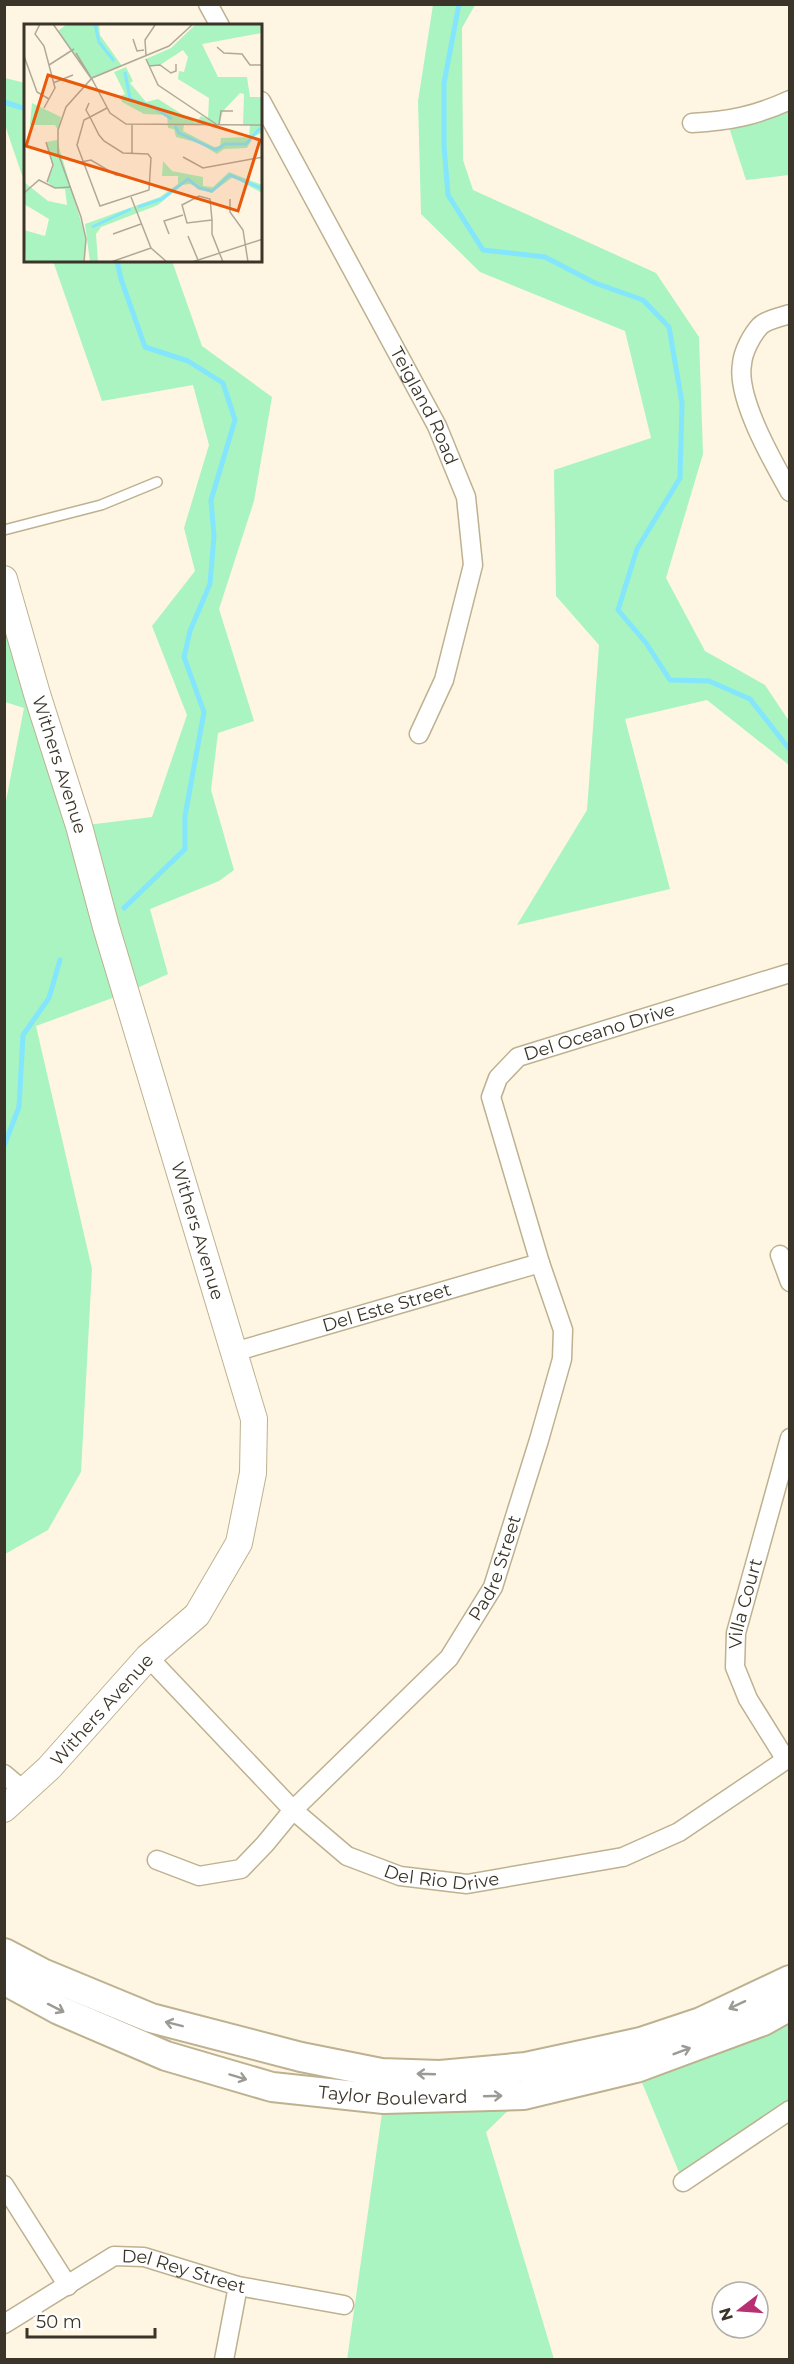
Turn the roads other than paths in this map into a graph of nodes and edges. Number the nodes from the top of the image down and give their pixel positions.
1 (208, 4) edge
2 (219, 24) edge
3 (789, 100) edge
4 (262, 103) edge
5 (692, 123) dead end
6 (789, 314) edge
7 (157, 482) dead end
8 (789, 492) edge
9 (4, 530) edge
10 (4, 579) edge
11 (418, 734) dead end
12 (789, 973) edge
13 (780, 1255) dead end
14 (540, 1263) junction
15 (789, 1282) edge
16 (234, 1352) junction
17 (789, 1438) edge
18 (148, 1657) junction
19 (788, 1758) edge
20 (4, 1774) edge
21 (24, 1791) junction
22 (4, 1809) edge
23 (293, 1810) junction
24 (157, 1860) dead end
25 (4, 1953) edge
26 (4, 1980) edge
27 (789, 1980) edge
28 (789, 2006) edge
29 (789, 2110) edge
30 (683, 2182) dead end
31 (4, 2185) edge
32 (68, 2286) junction
33 (238, 2286) junction
34 (344, 2305) dead end
35 (4, 2324) edge
36 (224, 2360) edge

1 - 2 street
3 - 5 street
4 - 11 street, Teigland Road
6 - 8 street
7 - 9 lane
10 - 16 street, Withers Avenue
12 - 14 street, Del Oceano Drive
13 - 15 street
14 - 16 street, Del Este Street
14 - 23 street, Padre Street
16 - 18 street, Withers Avenue
17 - 19 street, Villa Court
18 - 21 street, Withers Avenue
18 - 23 street, Del Rio Drive
19 - 23 street, Del Rio Drive
20 - 21 street
21 - 22 street, Withers Avenue
23 - 24 street, Padre Street
27 -> 25 main road, Taylor Boulevard
26 -> 28 main road, Taylor Boulevard
29 - 30 street
31 - 32 street
32 - 33 street, Del Rey Street
32 - 35 street, Del Rey Street
33 - 34 street, Del Rey Street
33 - 36 street

